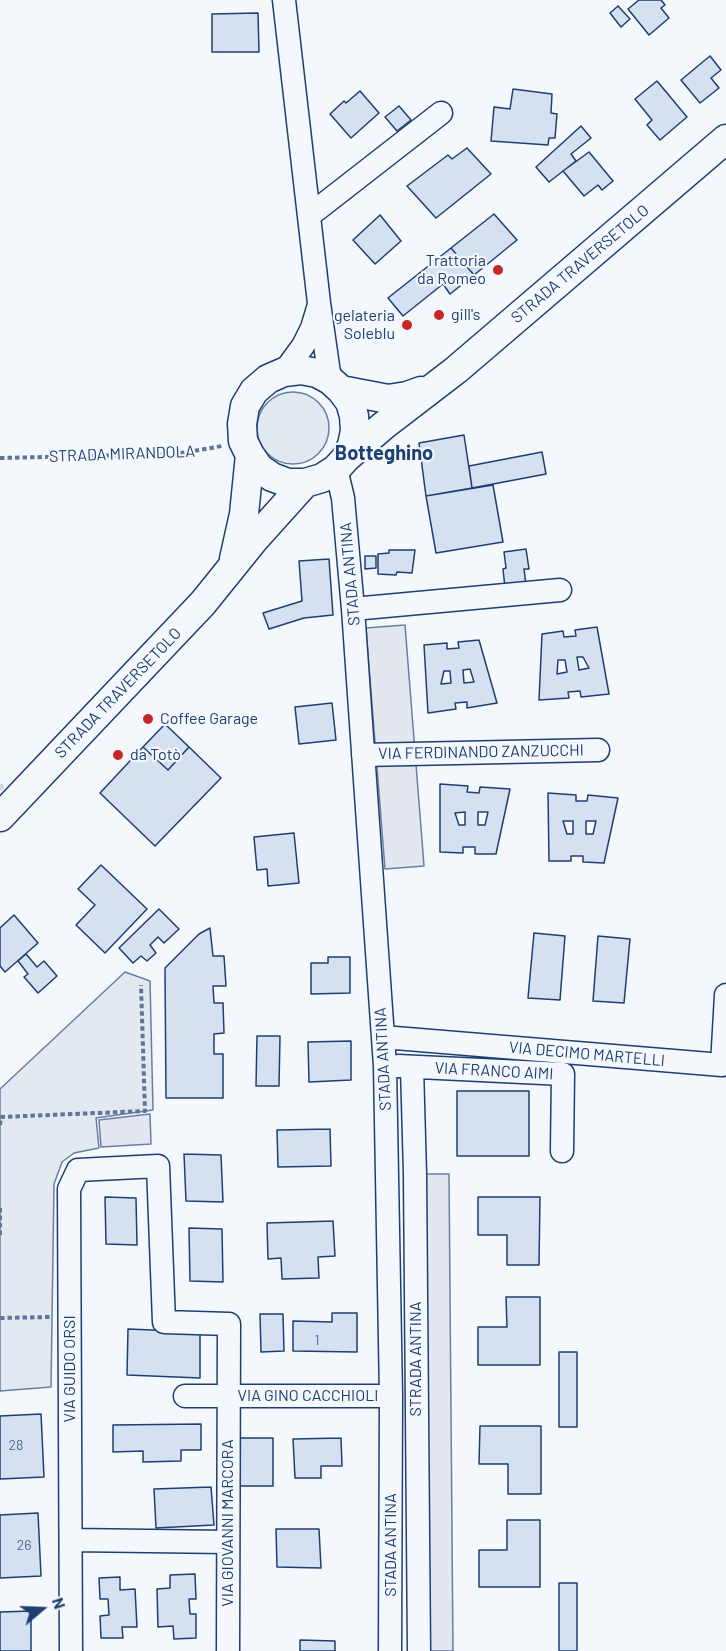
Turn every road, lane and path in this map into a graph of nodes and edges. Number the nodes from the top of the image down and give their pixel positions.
1 (284, 0) edge
2 (441, 113) dead end
3 (726, 139) edge
4 (310, 215) junction
5 (319, 303) junction
6 (284, 372) junction
7 (336, 385) junction
8 (432, 387) junction
9 (247, 448) junction
10 (0, 458) edge
11 (341, 464) junction
12 (305, 483) junction
13 (232, 567) junction
14 (560, 590) dead end
15 (353, 609) junction
16 (598, 750) dead end
17 (363, 755) junction
18 (0, 817) edge
19 (141, 985) dead end
20 (726, 995) edge
21 (383, 1037) junction
22 (385, 1066) junction
23 (412, 1067) junction
24 (0, 1125) edge
25 (562, 1151) dead end
26 (158, 1166) joint
27 (0, 1208) edge
28 (0, 1235) edge
29 (69, 1317) junction
30 (0, 1318) edge
31 (185, 1396) dead end
32 (229, 1396) junction
33 (391, 1396) junction
34 (391, 1475) junction
35 (417, 1476) junction
36 (71, 1540) junction
37 (227, 1542) junction
38 (71, 1651) edge
39 (228, 1651) edge
40 (390, 1651) edge
41 (419, 1651) edge

1 - 4 street
2 - 4 street
3 - 8 main road, STRADA TRAVERSETOLO
4 - 5 street
5 - 6 street
5 - 7 street
6 - 7 main road, STRADA TRAVERSETOLO
6 - 9 main road, STRADA TRAVERSETOLO
7 - 8 main road, STRADA TRAVERSETOLO
7 - 11 main road
8 - 11 main road, STRADA TRAVERSETOLO
9 - 10 path, STRADA MIRANDOLA
9 - 12 main road
9 - 13 main road, STRADA TRAVERSETOLO
11 - 12 main road, STRADA TRAVERSETOLO
11 - 15 street, STADA ANTINA
12 - 13 main road, STRADA TRAVERSETOLO
13 - 18 main road, STRADA TRAVERSETOLO
14 - 15 street
15 - 17 street, STADA ANTINA
16 - 17 street, VIA FERDINANDO ZANZUCCHI
17 - 21 street, STADA ANTINA
19 - 24 path
20 - 21 street, VIA DECIMO MARTELLI
21 - 22 street, STADA ANTINA
22 - 23 street, VIA FRANCO AIMI
22 - 33 street, STADA ANTINA
23 - 25 street, VIA FRANCO AIMI
23 - 35 street, STRADA ANTINA
26 - 29 street, VIA GUIDO ORSI
26 - 32 street, VIA GINO CACCHIOLI
27 - 28 path
29 - 30 path
29 - 36 street, VIA GUIDO ORSI
31 - 32 street
32 - 33 street, VIA GINO CACCHIOLI
32 - 37 street, VIA GIOVANNI MARCORA
33 - 34 street, STADA ANTINA
34 - 35 street
34 - 40 street, STADA ANTINA
35 - 41 street, STRADA ANTINA
36 - 37 street
36 - 38 street, VIA GUIDO ORSI
37 - 39 street, VIA GIOVANNI MARCORA

